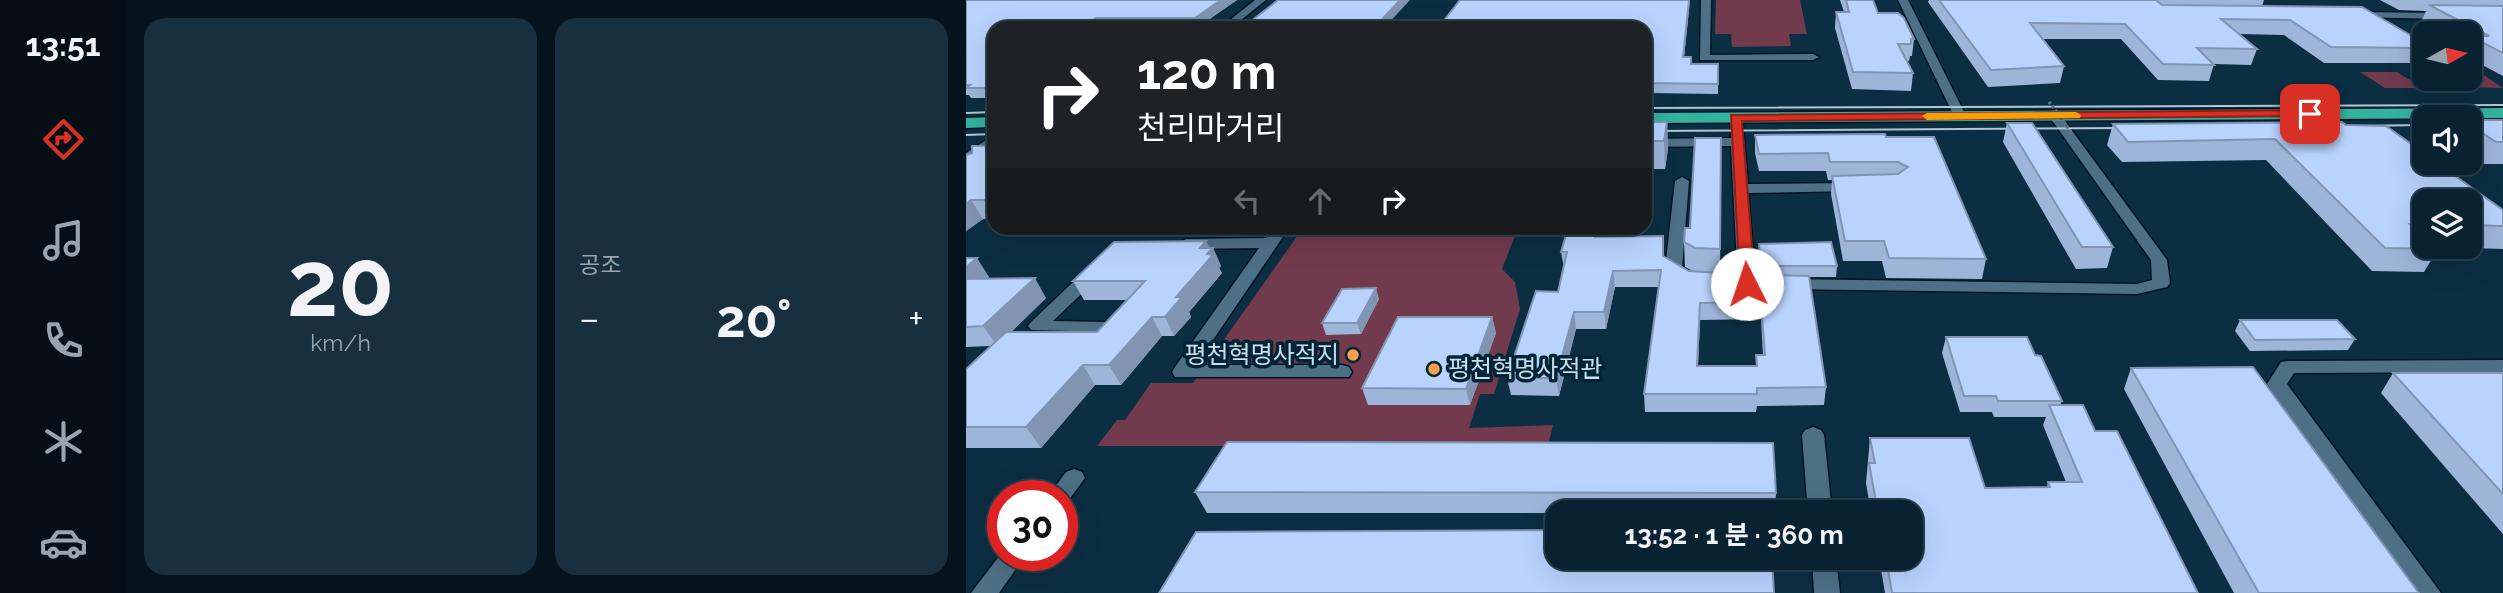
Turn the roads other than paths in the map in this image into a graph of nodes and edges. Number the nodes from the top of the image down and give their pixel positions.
1 (1261, 0) edge
2 (1706, 0) edge
3 (1903, 0) edge
4 (2342, 15) edge
5 (2459, 16) edge
6 (1234, 21) edge
7 (1813, 58) dead end
8 (2052, 109) junction
9 (2503, 113) edge
10 (1960, 116) junction
11 (1652, 118) edge
12 (1735, 118) junction
13 (987, 122) edge
14 (966, 123) edge
15 (1737, 142) junction
16 (1652, 143) edge
17 (987, 144) edge
18 (966, 159) edge
19 (1682, 181) dead end
20 (1870, 187) edge
21 (1740, 189) junction
22 (1276, 235) edge
23 (1169, 244) edge
24 (1110, 257) edge
25 (1702, 281) edge
26 (1725, 282) edge
27 (1761, 284) junction
28 (1107, 328) edge
29 (2503, 366) edge
30 (1342, 372) dead end
31 (1813, 435) dead end
32 (1819, 500) edge
33 (1825, 570) edge
34 (1001, 571) edge
35 (984, 593) edge
36 (1827, 593) edge
37 (2428, 593) edge

1 - 6 street
2 - 7 street
3 - 10 street
4 - 5 street
8 - 9 highway
8 - 10 highway
8 - 27 street
10 - 12 highway
11 - 12 highway
12 - 15 street
13 - 14 highway
15 - 16 street
15 - 21 street
17 - 18 street
19 - 25 street
20 - 21 street
21 - 27 street
22 - 23 street
22 - 30 street
24 - 28 street
26 - 27 street
29 - 37 street
31 - 32 street
33 - 36 street
34 - 35 street

